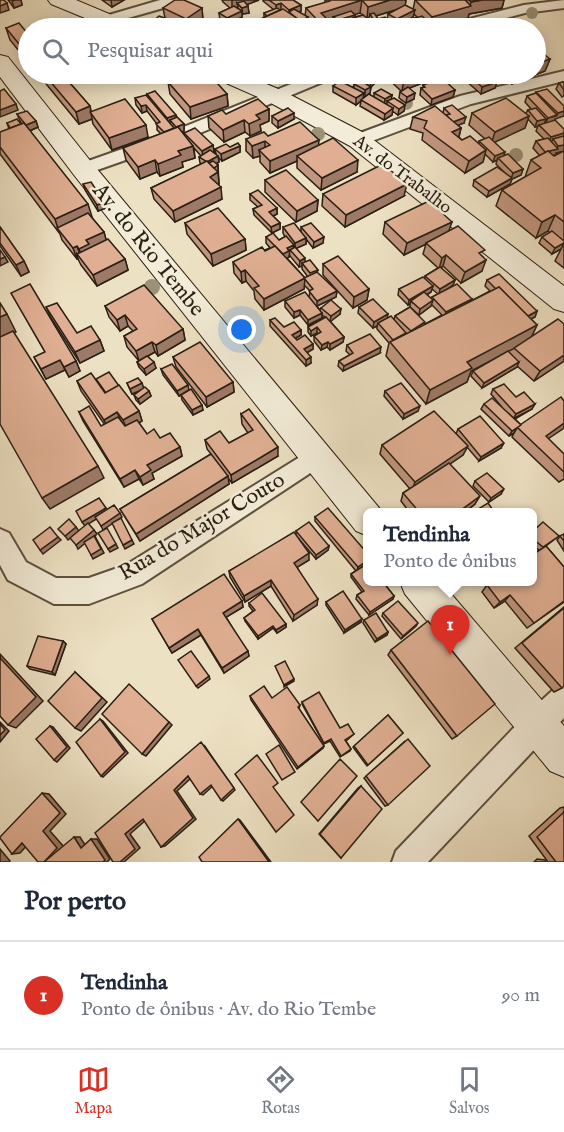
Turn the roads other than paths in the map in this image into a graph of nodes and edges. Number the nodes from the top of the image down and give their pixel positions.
1 (58, 0) edge
2 (176, 0) edge
3 (564, 4) edge
4 (493, 16) junction
5 (102, 18) edge
6 (114, 18) edge
7 (486, 18) edge
8 (495, 18) edge
9 (0, 62) edge
10 (561, 70) edge
11 (546, 75) edge
12 (248, 84) edge
13 (304, 84) edge
14 (517, 84) edge
15 (275, 96) junction
16 (358, 140) junction
17 (82, 169) junction
18 (564, 301) edge
19 (316, 457) junction
20 (363, 514) edge
21 (0, 541) edge
22 (421, 586) edge
23 (564, 699) edge
24 (537, 724) junction
25 (564, 758) edge
26 (407, 862) edge

1 - 5 main road
2 - 6 street
3 - 4 street
4 - 7 street
4 - 8 street
9 - 17 main road, Av. do Rio Tembe
10 - 11 street
12 - 15 main road, Av. do Trabalho
13 - 15 street
14 - 16 street
15 - 16 main road, Av. do Trabalho
15 - 17 street
16 - 18 main road, Av. do Trabalho
17 - 19 main road, Av. do Rio Tembe
19 - 20 main road, Av. do Rio Tembe
19 - 21 street, Rua do Major Couto
22 - 24 main road
23 - 24 street
24 - 25 main road
24 - 26 street

